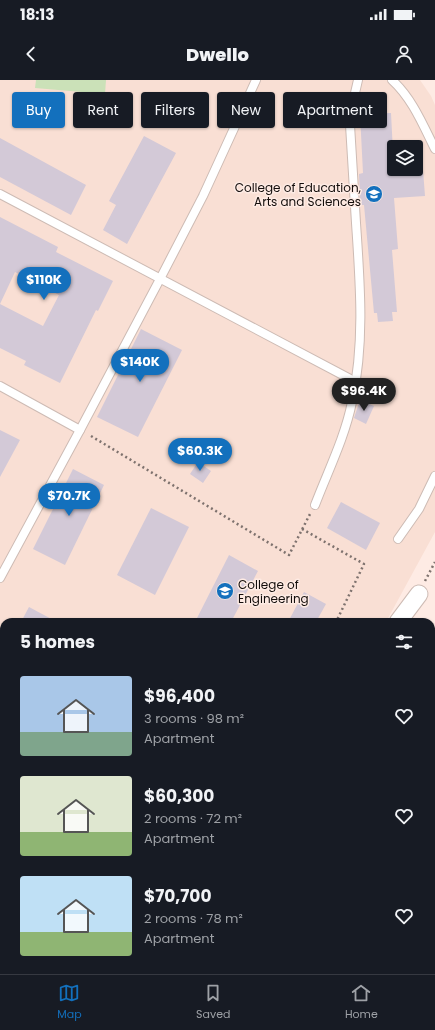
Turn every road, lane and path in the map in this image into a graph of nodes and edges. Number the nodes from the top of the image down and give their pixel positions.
1 (256, 80) edge
2 (358, 80) edge
3 (392, 80) edge
4 (435, 149) edge
5 (0, 194) edge
6 (160, 279) junction
7 (356, 382) junction
8 (0, 386) edge
9 (80, 430) junction
10 (435, 476) edge
11 (315, 505) joint
12 (302, 529) junction
13 (398, 539) dead end
14 (0, 578) edge
15 (419, 594) dead end
16 (338, 618) edge
17 (401, 618) edge

1 - 6 lane
2 - 7 lane
3 - 4 lane
5 - 6 lane
6 - 7 lane
6 - 9 lane
7 - 11 lane
8 - 9 lane
9 - 12 path
9 - 14 lane
10 - 13 lane
11 - 12 path
12 - 16 path
15 - 17 street

